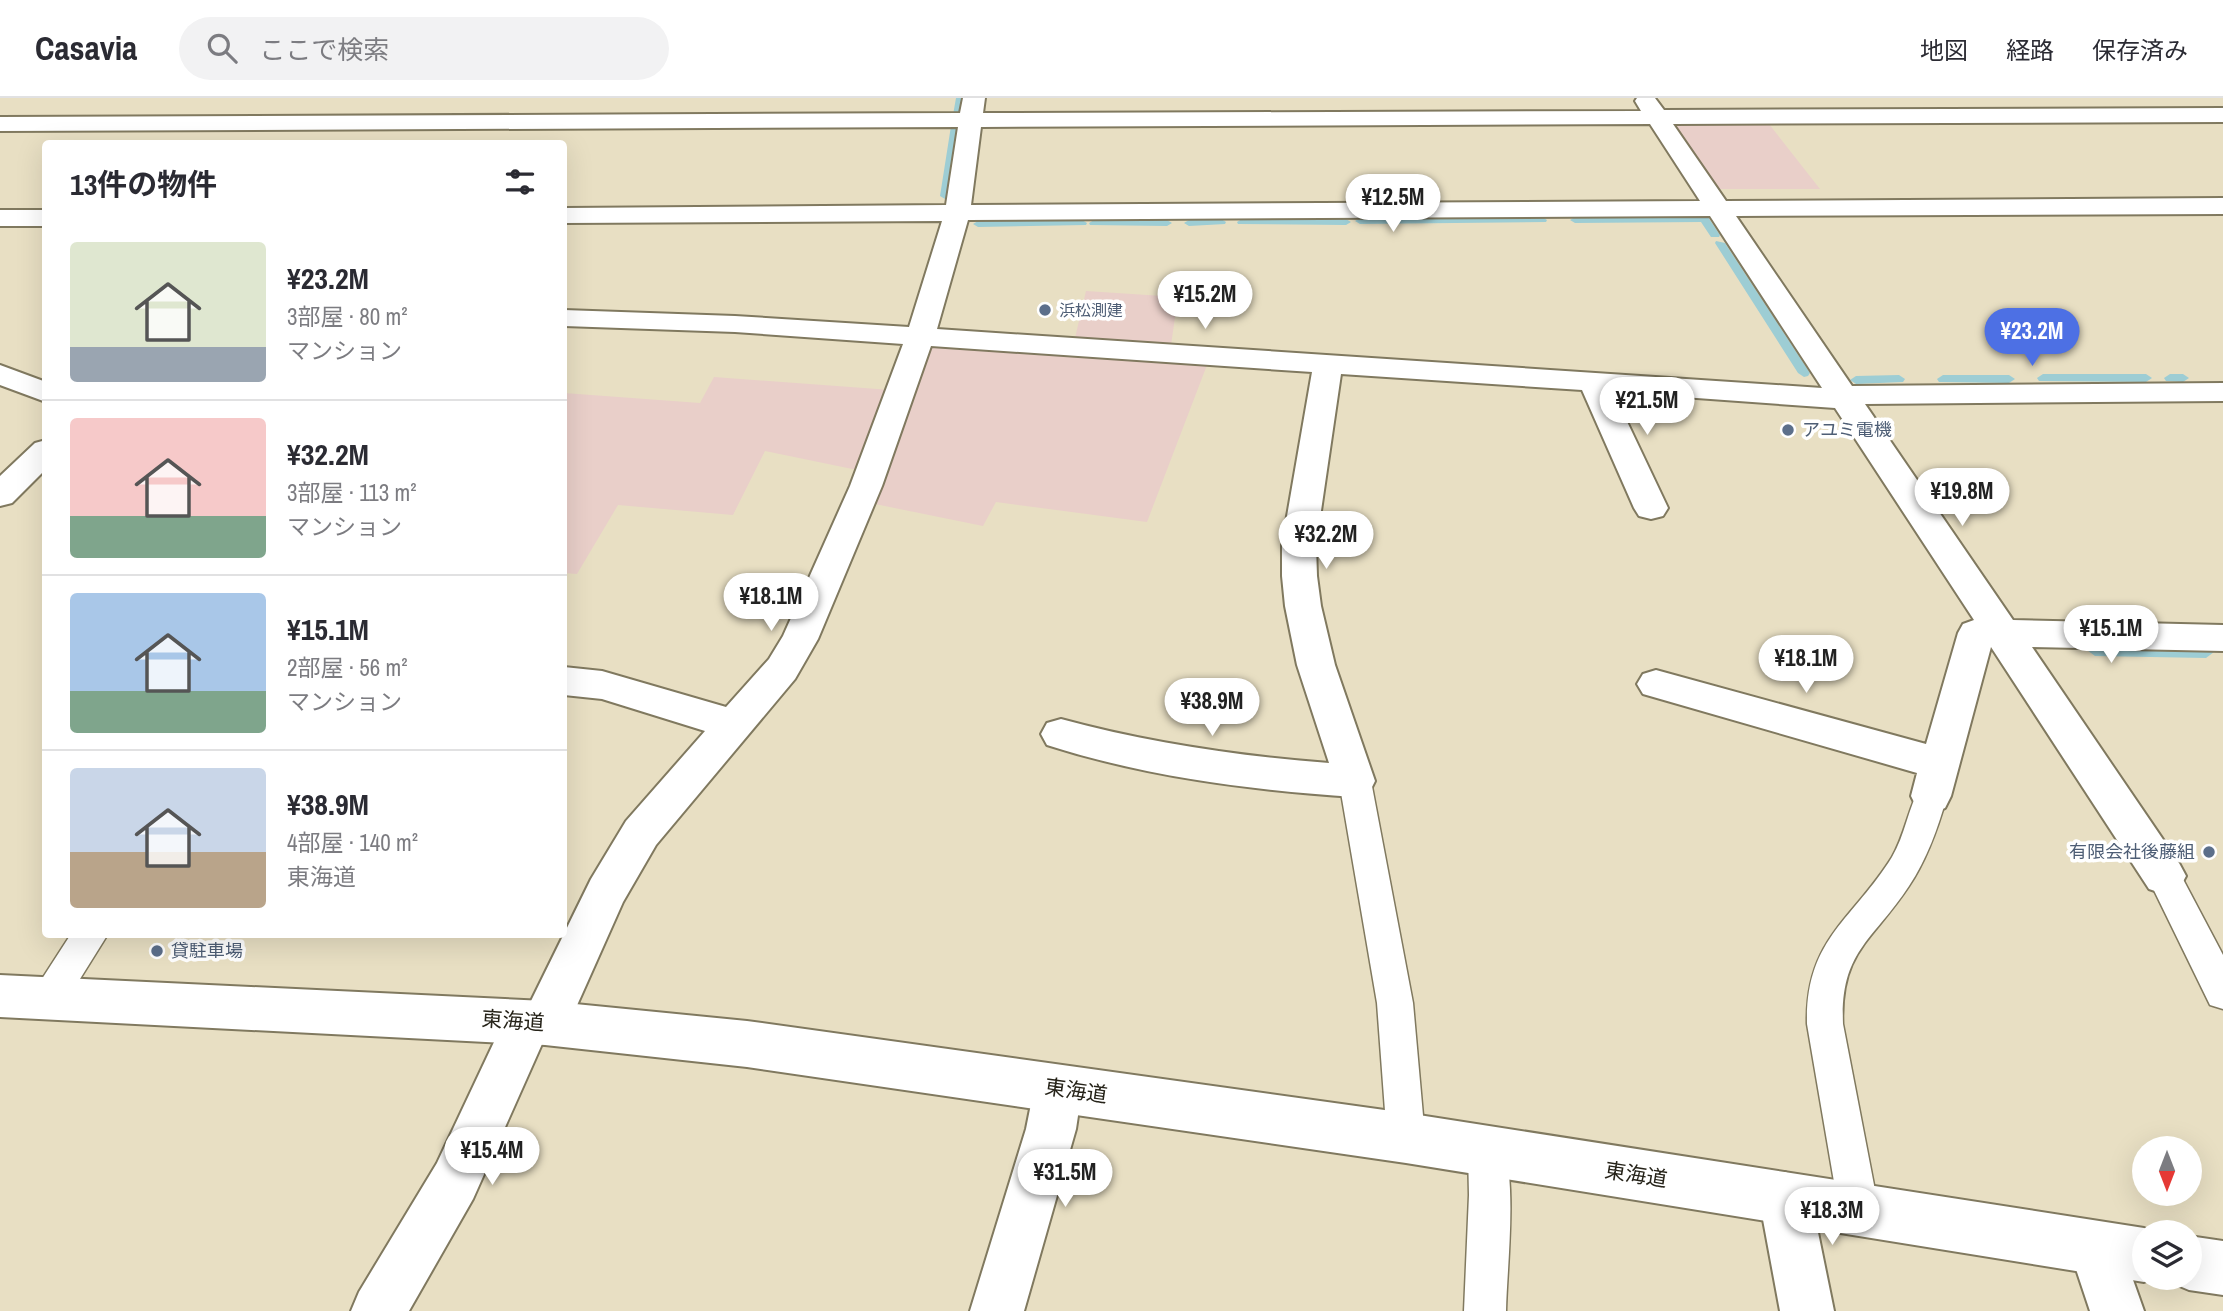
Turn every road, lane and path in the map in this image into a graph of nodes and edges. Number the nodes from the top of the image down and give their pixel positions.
1 (502, 98) edge
2 (2167, 98) edge
3 (1651, 108) edge
4 (972, 109) edge
5 (2, 112) edge
6 (2189, 115) junction
7 (485, 122) junction
8 (2219, 125) edge
9 (473, 140) edge
10 (2223, 206) edge
11 (1717, 208) junction
12 (957, 213) junction
13 (567, 215) edge
14 (0, 218) edge
15 (42, 218) edge
16 (567, 318) edge
17 (920, 337) junction
18 (1328, 364) junction
19 (0, 374) edge
20 (1595, 383) junction
21 (42, 391) edge
22 (2223, 392) edge
23 (1842, 397) junction
24 (42, 454) edge
25 (0, 495) edge
26 (1651, 508) dead end
27 (2000, 634) junction
28 (2223, 638) edge
29 (567, 681) edge
30 (1656, 684) dead end
31 (734, 725) junction
32 (1061, 734) dead end
33 (1936, 780) junction
34 (1355, 781) junction
35 (2164, 877) joint
36 (88, 938) edge
37 (2223, 993) edge
38 (0, 996) edge
39 (47, 999) junction
40 (537, 1022) junction
41 (1058, 1088) junction
42 (1406, 1138) junction
43 (1488, 1151) junction
44 (1785, 1198) junction
45 (1859, 1211) junction
46 (2120, 1252) edge
47 (2202, 1265) edge
48 (2223, 1268) edge
49 (378, 1311) edge
50 (997, 1311) edge
51 (1485, 1311) edge
52 (1807, 1311) edge
53 (2117, 1311) edge

1 - 7 street
2 - 6 street
3 - 4 street
3 - 6 street
3 - 11 street
4 - 7 street
4 - 12 street
5 - 7 street
6 - 8 street
7 - 9 street
10 - 11 street
11 - 12 street
11 - 23 street
12 - 13 street
12 - 17 street
14 - 15 street
16 - 17 street
17 - 18 street
17 - 31 street
18 - 20 street
18 - 34 street
19 - 21 street
20 - 23 street
20 - 26 street
22 - 23 street
23 - 27 street
24 - 25 street
27 - 28 street
27 - 33 street
27 - 35 street
29 - 31 street
30 - 33 street
31 - 40 street
32 - 34 street
33 - 45 lane
34 - 42 lane
35 - 37 lane
36 - 39 lane
38 - 39 street, 東海道
39 - 40 street, 東海道
40 - 41 street, 東海道
40 - 49 street
41 - 42 street, 東海道
41 - 50 street
42 - 43 street, 東海道
43 - 44 street, 東海道
43 - 51 lane
44 - 45 street, 東海道
44 - 52 street
45 - 46 street, 東海道
46 - 53 street
47 - 48 street

